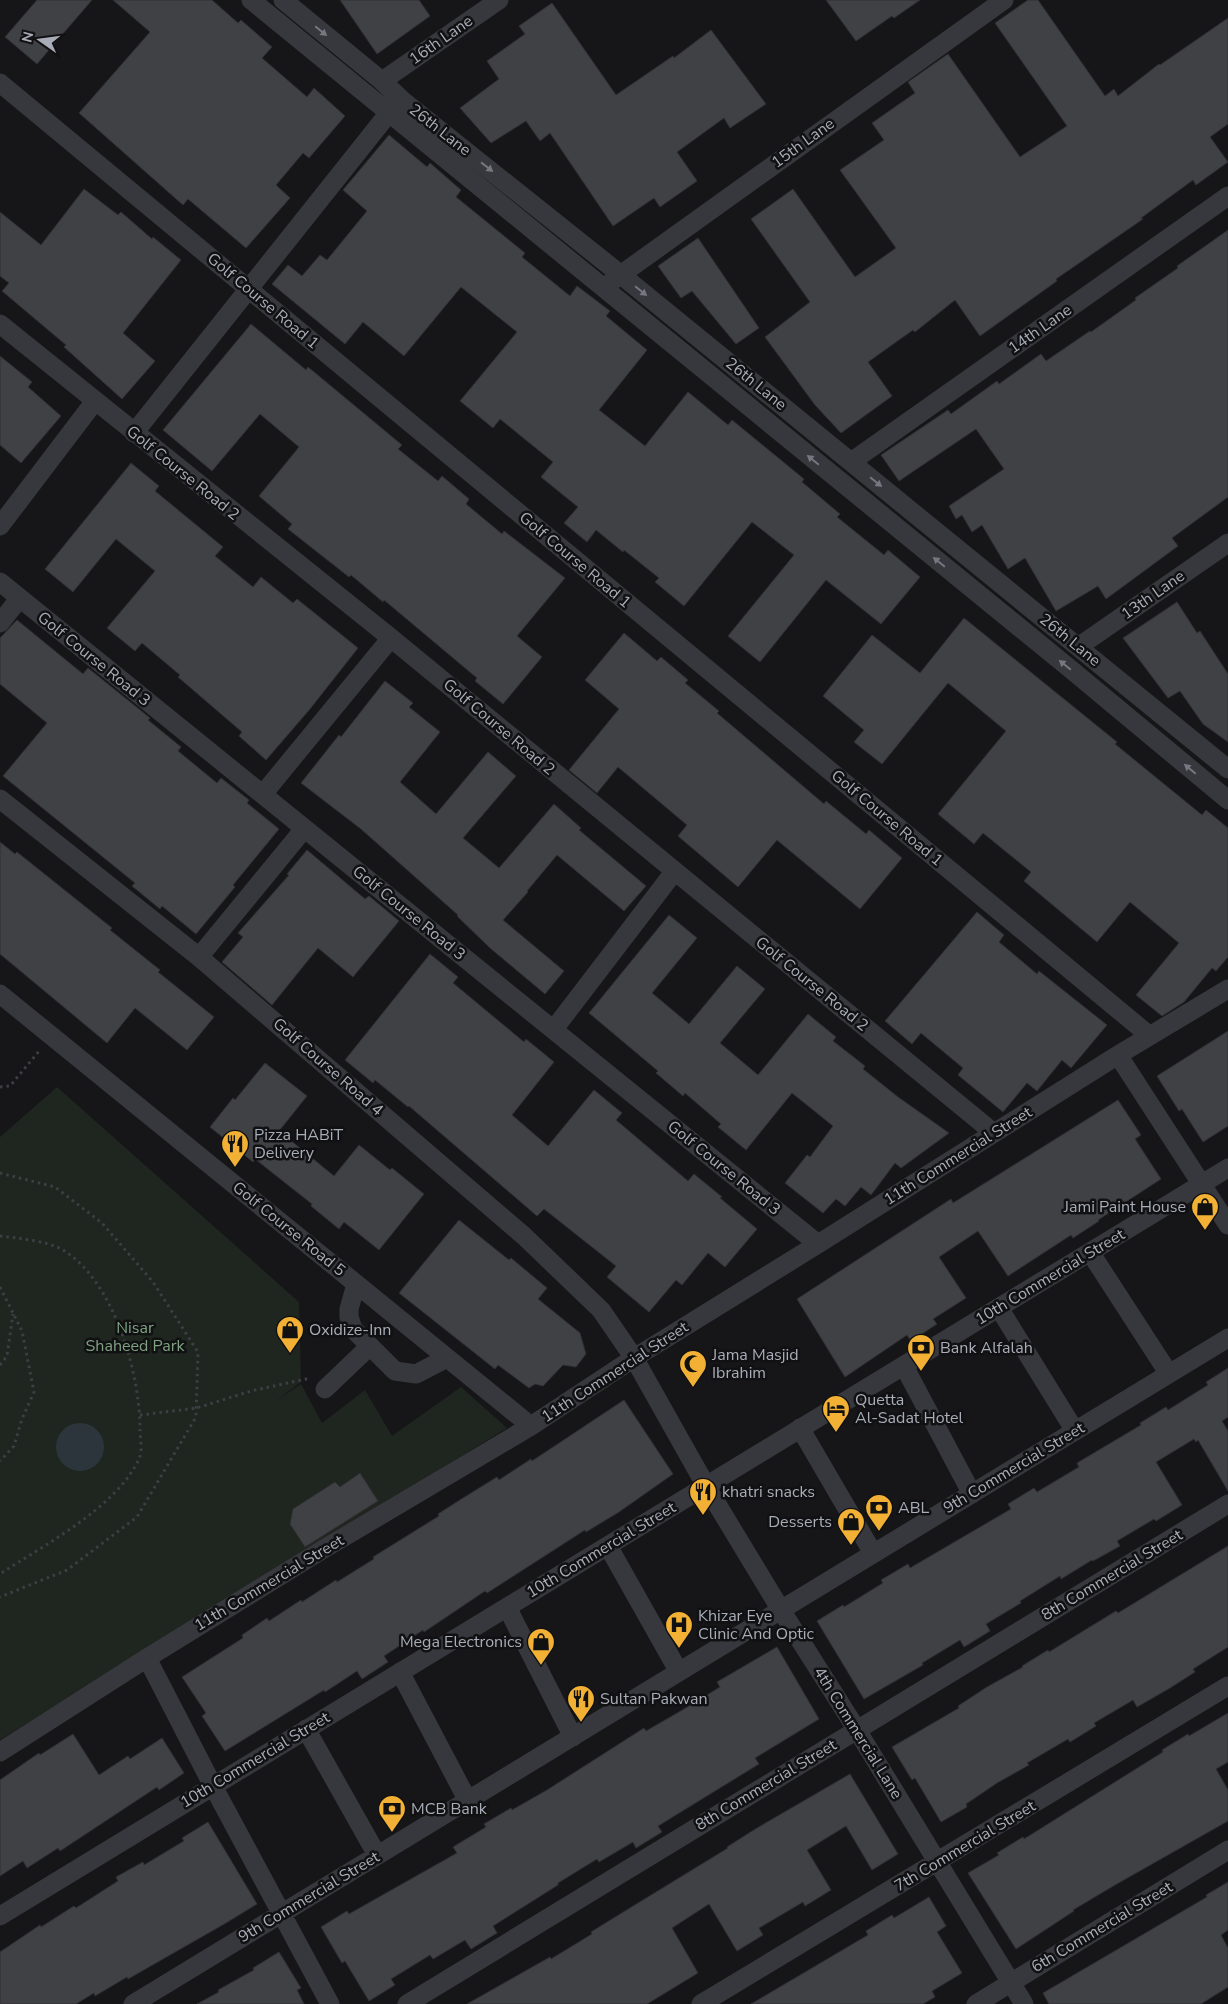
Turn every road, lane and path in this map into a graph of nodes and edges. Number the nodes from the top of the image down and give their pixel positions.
1 (251, 0) edge
2 (283, 0) edge
3 (499, 0) edge
4 (1004, 0) edge
5 (382, 81) junction
6 (0, 83) edge
7 (388, 114) junction
8 (1228, 196) edge
9 (620, 274) junction
10 (604, 289) junction
11 (248, 290) junction
12 (0, 324) edge
13 (95, 401) junction
14 (134, 433) junction
15 (852, 462) junction
16 (0, 526) edge
17 (1228, 543) edge
18 (0, 582) edge
19 (20, 599) junction
20 (0, 623) edge
21 (391, 638) junction
22 (1078, 647) junction
23 (1228, 769) edge
24 (263, 794) junction
25 (0, 799) edge
26 (1228, 800) edge
27 (304, 829) junction
28 (674, 872) junction
29 (199, 957) junction
30 (1228, 989) edge
31 (0, 994) edge
32 (554, 1029) junction
33 (51, 1036) junction
34 (1150, 1036) junction
35 (1118, 1055) junction
36 (0, 1087) edge
37 (994, 1133) junction
38 (1228, 1168) edge
39 (0, 1173) edge
40 (1202, 1184) junction
41 (1228, 1225) edge
42 (0, 1236) edge
43 (818, 1244) junction
44 (1090, 1252) junction
45 (356, 1284) junction
46 (0, 1287) edge
47 (999, 1308) junction
48 (13, 1314) junction
49 (1228, 1338) edge
50 (370, 1346) junction
51 (447, 1358) junction
52 (634, 1358) junction
53 (0, 1365) edge
54 (904, 1366) junction
55 (1169, 1374) junction
56 (325, 1389) joint
57 (197, 1408) junction
58 (140, 1415) junction
59 (531, 1426) junction
60 (800, 1428) junction
61 (1075, 1431) junction
62 (0, 1461) edge
63 (706, 1486) junction
64 (972, 1494) junction
65 (1228, 1504) edge
66 (608, 1546) junction
67 (873, 1554) junction
68 (0, 1574) edge
69 (0, 1597) edge
70 (507, 1607) junction
71 (781, 1610) junction
72 (147, 1658) junction
73 (400, 1672) junction
74 (679, 1672) junction
75 (1228, 1686) edge
76 (306, 1730) junction
77 (857, 1730) junction
78 (572, 1737) junction
79 (0, 1752) edge
80 (213, 1786) junction
81 (468, 1800) junction
82 (1228, 1850) edge
83 (377, 1855) junction
84 (937, 1863) junction
85 (281, 1914) junction
86 (0, 1916) edge
87 (1011, 1982) junction
88 (133, 2004) edge
89 (330, 2004) edge
90 (407, 2004) edge
91 (701, 2004) edge
92 (976, 2004) edge
93 (1024, 2004) edge

1 - 7 street
2 -> 5 street, 26th Lane
3 - 5 street, 16th Lane
4 - 9 street, 15th Lane
5 -> 9 street, 26th Lane
6 - 11 street, Golf Course Road 1
7 - 10 street
7 - 11 street
8 - 15 street, 14th Lane
9 - 10 street, 15th Lane
9 -> 15 street, 26th Lane
26 -> 10 street
11 - 14 street
11 - 34 street, Golf Course Road 1
12 - 13 street, Golf Course Road 2
13 - 14 street, Golf Course Road 2
13 - 16 street
14 - 21 street, Golf Course Road 2
15 -> 22 street, 26th Lane
17 - 22 street, 13th Lane
18 - 19 street, Golf Course Road 3
19 - 20 street
19 - 24 street, Golf Course Road 3
21 - 24 street
21 - 28 street, Golf Course Road 2
22 - 23 street, 26th Lane
24 - 27 street, Golf Course Road 3
25 - 29 street, Golf Course Road 4
27 - 29 street
27 - 32 street, Golf Course Road 3
28 - 32 street
28 - 37 street, Golf Course Road 2
29 - 52 street, Golf Course Road 4
30 - 34 street, 11th Commercial Street
31 - 33 street, Golf Course Road 5
32 - 43 street, Golf Course Road 3
33 - 36 path
33 - 45 street, Golf Course Road 5
34 - 35 street, 11th Commercial Street
35 - 37 street, 11th Commercial Street
35 - 40 street
37 - 43 street, 11th Commercial Street
38 - 40 street, 10th Commercial Street
39 - 57 path
40 - 41 street
40 - 44 street, 10th Commercial Street
42 - 58 path
43 - 52 street, 11th Commercial Street
44 - 47 street, 10th Commercial Street
44 - 55 street
45 - 50 street
45 - 51 street, Golf Course Road 5
46 - 48 path
47 - 54 street, 10th Commercial Street
47 - 61 street
48 - 53 path
48 - 62 path
49 - 55 street, 9th Commercial Street
50 - 51 street
50 - 56 street
51 - 59 street, Golf Course Road 5
52 - 59 street, 11th Commercial Street
52 - 63 street, 4th Commercial Lane
54 - 60 street, 10th Commercial Street
54 - 64 street
55 - 61 street, 9th Commercial Street
56 - 57 path
57 - 58 path
57 - 69 path
58 - 68 path
59 - 72 street, 11th Commercial Street
60 - 63 street, 10th Commercial Street
60 - 67 street
61 - 64 street, 9th Commercial Street
63 - 66 street, 10th Commercial Street
63 - 71 street, 4th Commercial Lane
64 - 67 street, 9th Commercial Street
65 - 77 street, 8th Commercial Street
66 - 70 street, 10th Commercial Street
66 - 74 street
67 - 71 street, 9th Commercial Street
70 - 73 street, 10th Commercial Street
70 - 78 street
71 - 74 street, 9th Commercial Street
71 - 77 street, 4th Commercial Lane
72 - 79 street, 11th Commercial Street
72 - 80 street
73 - 76 street, 10th Commercial Street
73 - 81 street
74 - 78 street, 9th Commercial Street
75 - 84 street, 7th Commercial Street
76 - 80 street, 10th Commercial Street
76 - 83 street
77 - 84 street, 4th Commercial Lane
77 - 90 street, 8th Commercial Street
78 - 81 street, 9th Commercial Street
80 - 85 street
80 - 86 street, 10th Commercial Street
81 - 83 street, 9th Commercial Street
82 - 87 street, 6th Commercial Street
83 - 85 street, 9th Commercial Street
84 - 87 street, 4th Commercial Lane
84 - 91 street, 7th Commercial Street
85 - 88 street, 9th Commercial Street
85 - 89 street
87 - 92 street, 6th Commercial Street
87 - 93 street, 4th Commercial Lane

